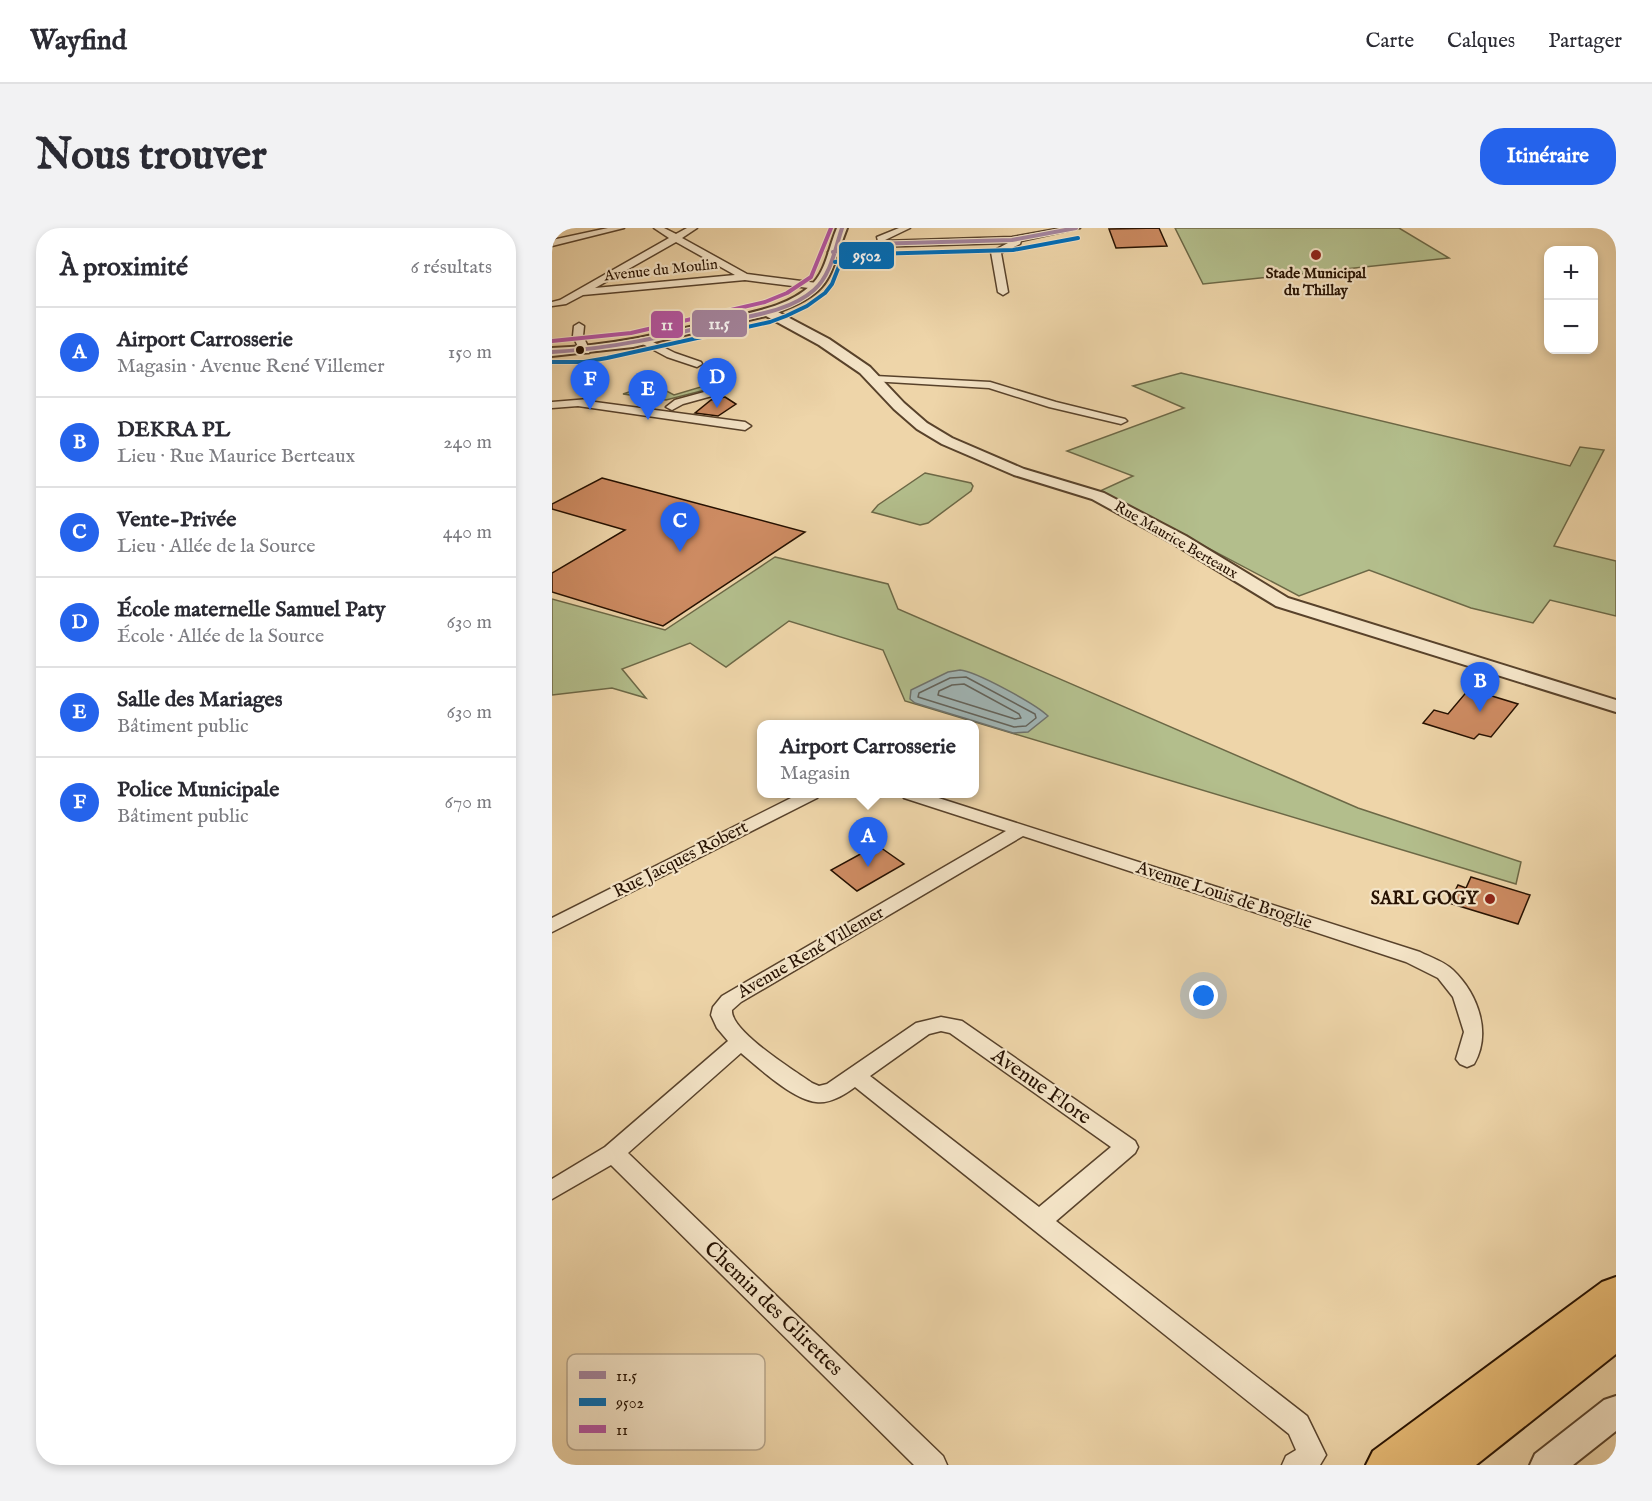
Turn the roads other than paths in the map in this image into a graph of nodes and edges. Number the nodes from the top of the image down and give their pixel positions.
1 (620, 228) edge
2 (658, 228) edge
3 (693, 228) edge
4 (842, 228) edge
5 (906, 228) edge
6 (1048, 228) edge
7 (1076, 228) edge
8 (1035, 236) junction
9 (674, 239) junction
10 (1020, 239) junction
11 (552, 243) edge
12 (864, 245) junction
13 (833, 252) junction
14 (745, 277) junction
15 (817, 285) junction
16 (580, 292) junction
17 (1003, 292) dead end
18 (554, 302) edge
19 (768, 312) junction
20 (552, 316) edge
21 (579, 326) dead end
22 (643, 340) junction
23 (585, 351) junction
24 (552, 352) edge
25 (697, 364) dead end
26 (875, 379) junction
27 (719, 391) dead end
28 (578, 403) junction
29 (552, 405) edge
30 (672, 407) junction
31 (661, 415) junction
32 (1120, 421) dead end
33 (744, 426) dead end
34 (1616, 706) edge
35 (803, 798) edge
36 (922, 798) edge
37 (1021, 830) junction
38 (552, 926) edge
39 (741, 1041) junction
40 (1467, 1059) dead end
41 (854, 1075) junction
42 (613, 1153) junction
43 (552, 1190) edge
44 (1039, 1221) junction
45 (1616, 1294) edge
46 (1616, 1331) edge
47 (1616, 1411) edge
48 (1304, 1460) edge
49 (933, 1465) edge
50 (1388, 1465) edge
51 (1443, 1465) edge
52 (1548, 1465) edge

1 - 11 street
2 - 9 street
3 - 9 street
4 - 13 street
5 - 12 street
6 - 8 street
7 - 8 street
8 - 10 street
9 - 14 street
9 - 16 street
10 - 12 street
10 - 17 street
12 - 13 street
13 - 15 street
14 - 15 street
14 - 16 street, Avenue du Moulin
15 - 19 street
16 - 18 street
18 - 20 street
19 - 22 street
19 - 26 street, Rue Maurice Berteaux
21 - 23 street
22 - 23 street
22 - 25 street
23 - 24 street
26 - 32 street
26 - 34 street, Rue Maurice Berteaux
27 - 30 street
28 - 29 street
28 - 30 street
28 - 31 street
30 - 31 street
31 - 33 street
35 - 38 street, Rue Jacques Robert
36 - 37 street, Avenue Louis de Broglie
37 - 39 street, Avenue René Villemer
37 - 40 street, Avenue Louis de Broglie
39 - 41 street, Avenue Flore
39 - 42 street
41 - 44 street
41 - 44 street, Avenue Flore
42 - 43 street
42 - 49 street, Chemin des Glirettes
44 - 48 street
45 - 50 main road
46 - 51 main road
47 - 52 street

